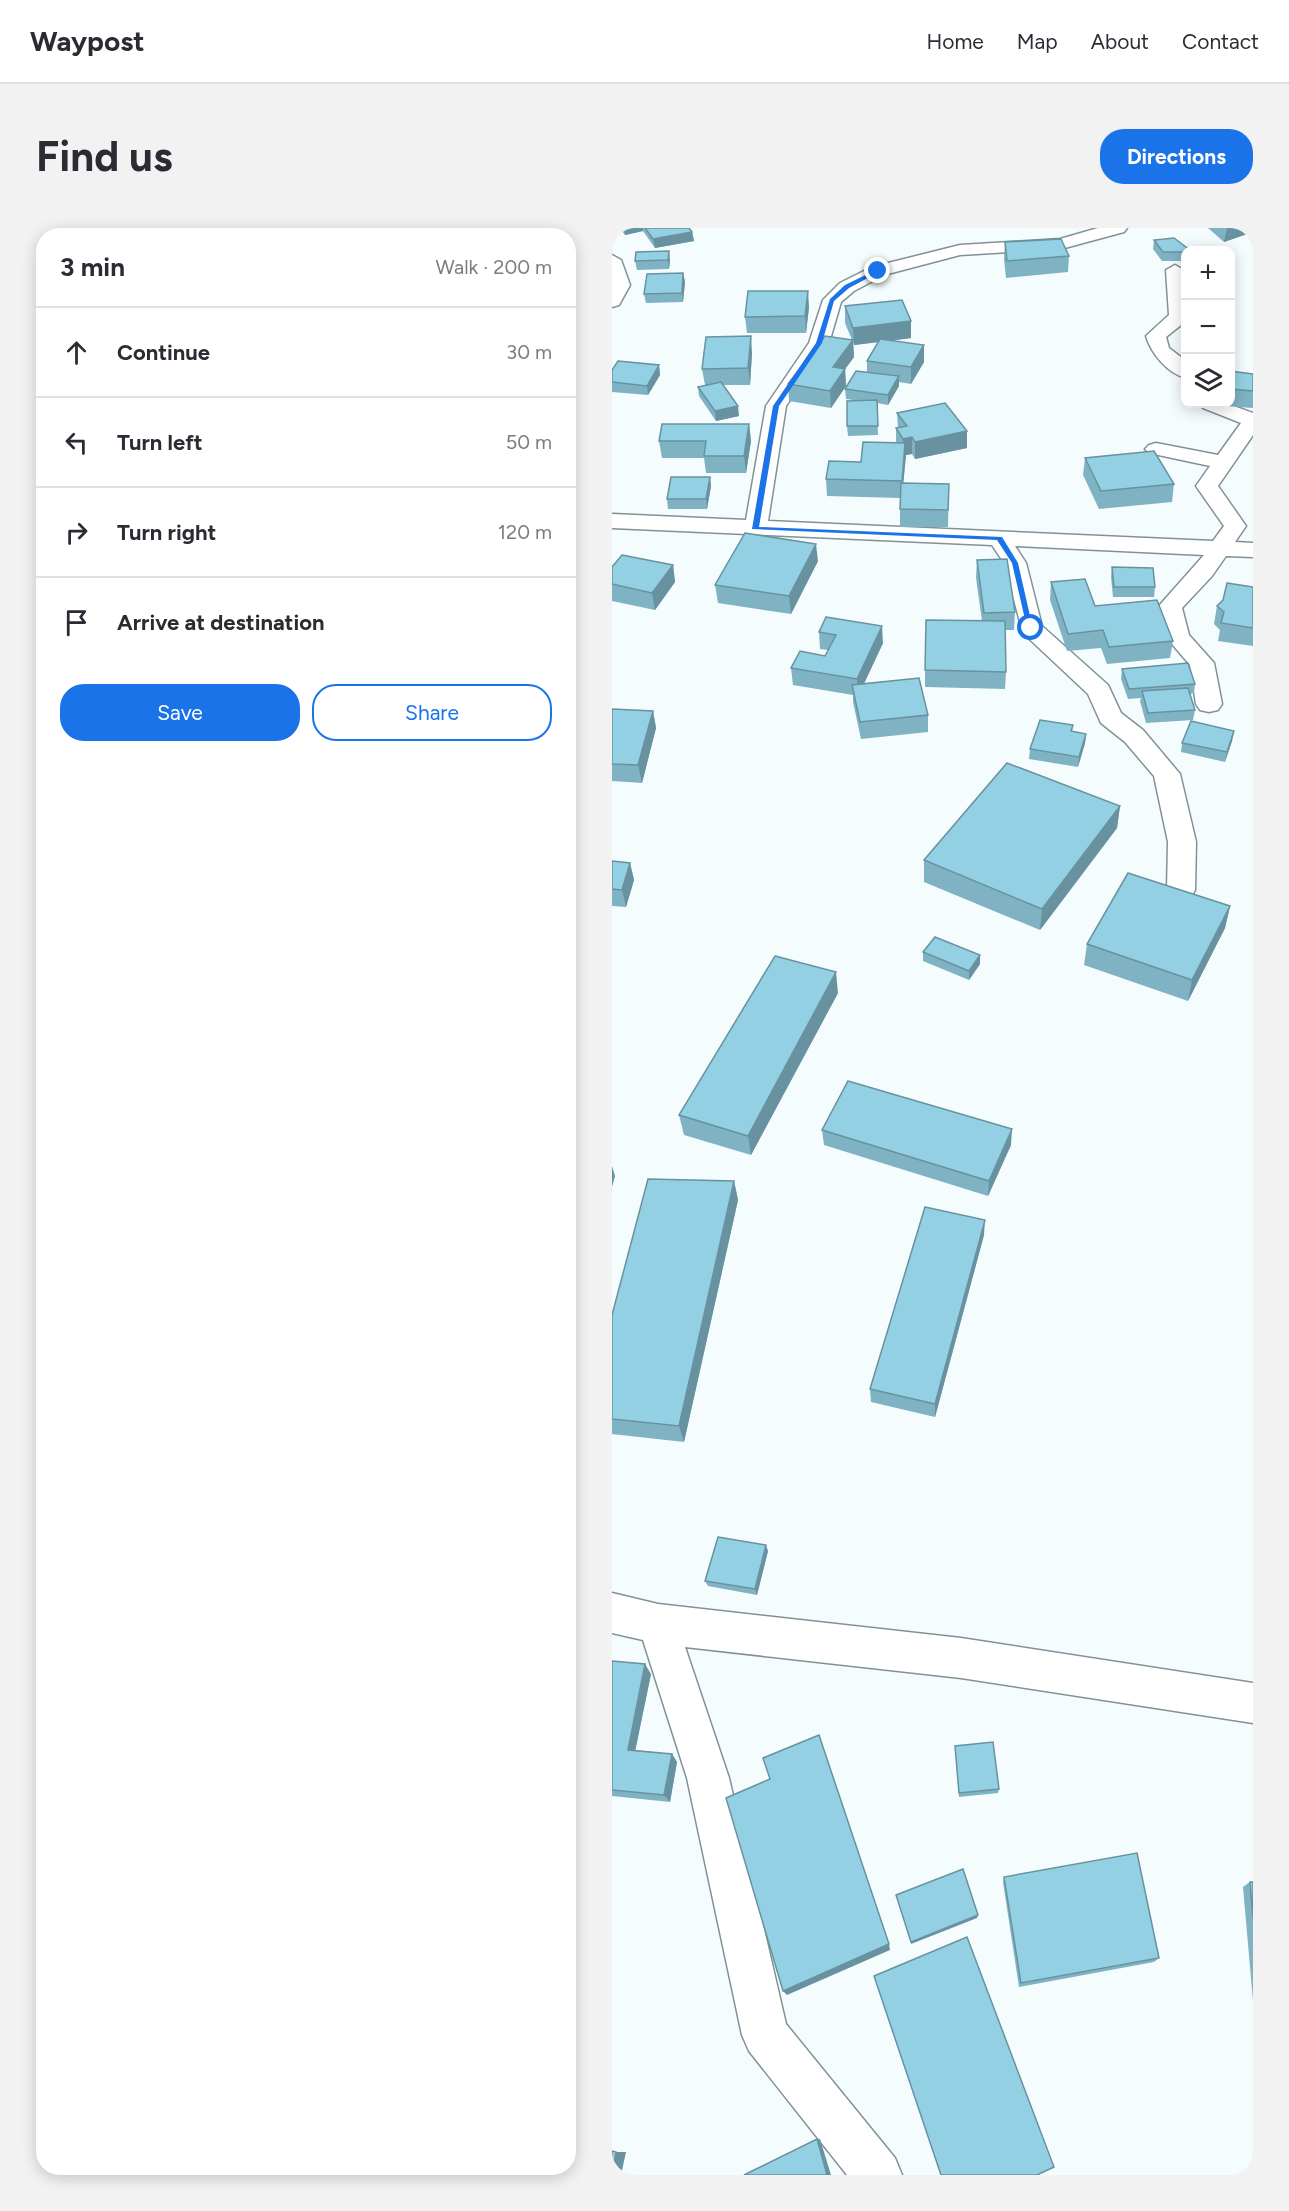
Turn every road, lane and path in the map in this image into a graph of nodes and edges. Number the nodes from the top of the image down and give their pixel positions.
1 (1118, 228) edge
2 (612, 260) edge
3 (1175, 270) dead end
4 (612, 301) edge
5 (1181, 368) edge
6 (1221, 408) edge
7 (1156, 449) edge
8 (1222, 462) junction
9 (612, 521) edge
10 (756, 529) junction
11 (999, 538) junction
12 (1219, 549) junction
13 (1253, 550) edge
14 (1209, 704) dead end
15 (1181, 890) edge
16 (612, 1613) edge
17 (658, 1624) junction
18 (1253, 1703) edge
19 (878, 2175) edge

1 - 10 street
2 - 4 street
3 - 5 street
6 - 8 street
7 - 8 street
8 - 12 street
9 - 10 street
10 - 11 street
11 - 12 street
11 - 15 street
12 - 13 street
12 - 14 street
16 - 17 street
17 - 18 street
17 - 19 street

